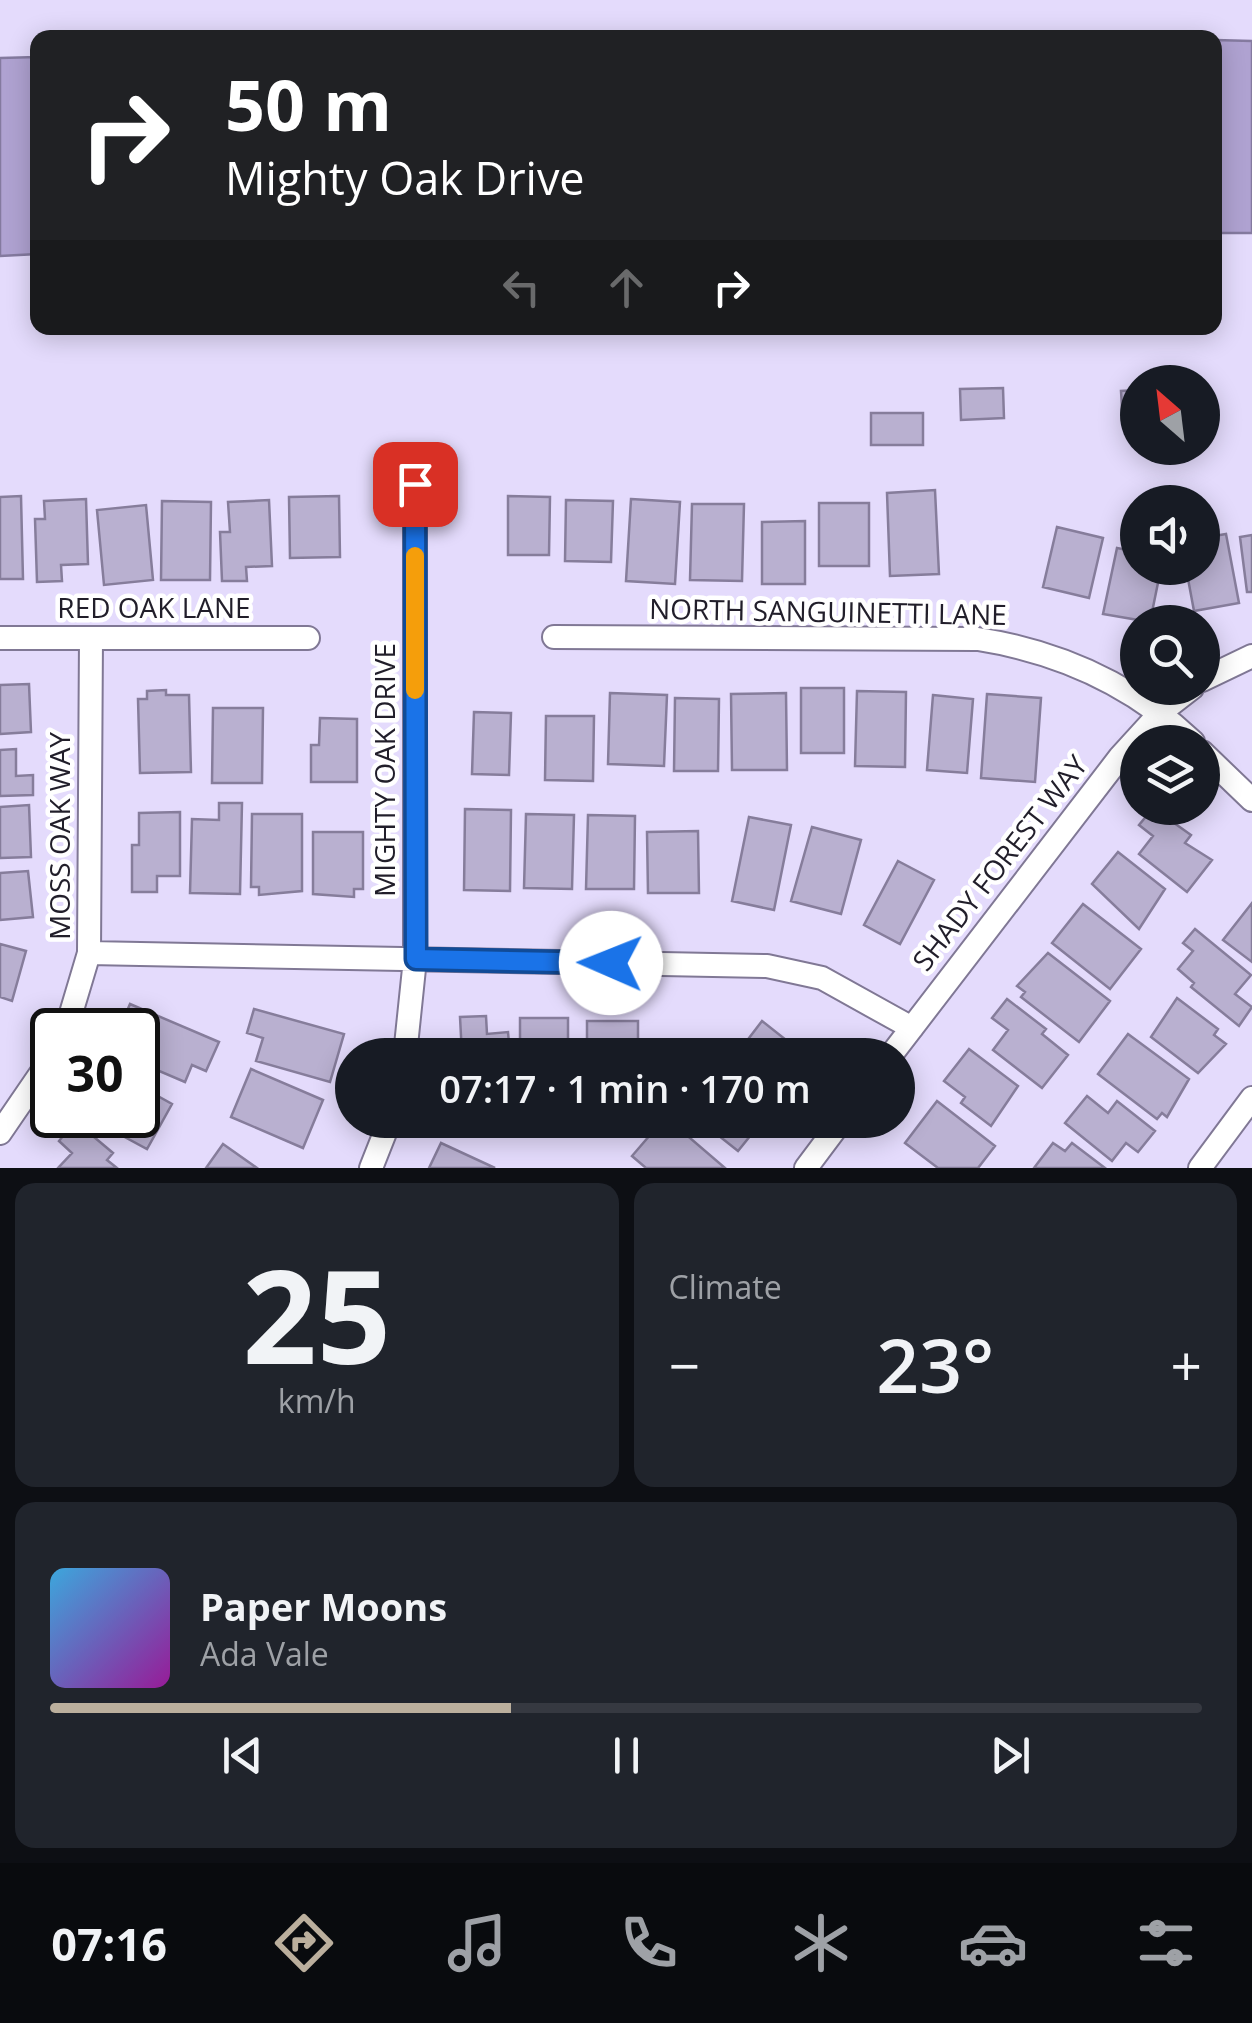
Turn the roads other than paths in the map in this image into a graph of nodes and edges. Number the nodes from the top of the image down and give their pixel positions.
1 (415, 484) dead end
2 (0, 638) edge
3 (91, 638) junction
4 (308, 638) dead end
5 (554, 638) dead end
6 (1252, 656) edge
7 (1220, 671) edge
8 (1170, 705) edge
9 (1161, 712) junction
10 (1175, 725) edge
11 (1220, 769) edge
12 (1252, 800) edge
13 (89, 953) junction
14 (416, 959) junction
15 (73, 1008) edge
16 (912, 1028) junction
17 (407, 1038) edge
18 (904, 1038) edge
19 (30, 1089) edge
20 (1252, 1098) edge
21 (0, 1133) edge
22 (383, 1138) edge
23 (828, 1138) edge
24 (371, 1168) edge
25 (806, 1168) edge
26 (1200, 1168) edge

1 - 14 street, MIGHTY OAK DRIVE
2 - 3 street, RED OAK LANE
3 - 4 street, RED OAK LANE
3 - 13 street, MOSS OAK WAY
5 - 9 street, NORTH SANGUINETTI LANE
6 - 7 street
8 - 9 street, SHADY FOREST WAY
9 - 10 street, NORTH SANGUINETTI LANE
9 - 16 street, SHADY FOREST WAY
11 - 12 street
13 - 14 street
13 - 15 street, MOSS OAK WAY
14 - 16 street
14 - 17 street, MIGHTY OAK DRIVE
16 - 18 street, SHADY FOREST WAY
19 - 21 street
20 - 26 street
22 - 24 street
23 - 25 street

